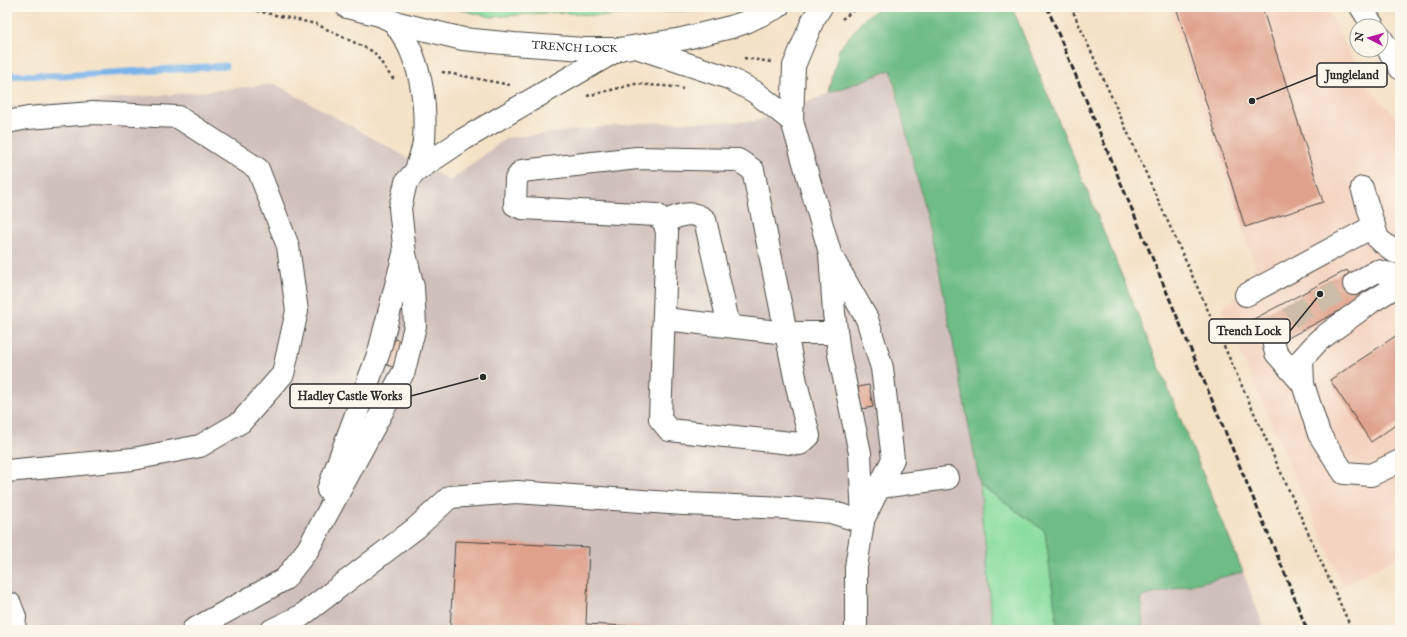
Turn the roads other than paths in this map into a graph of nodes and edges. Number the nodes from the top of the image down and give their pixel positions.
1 (347, 7) edge
2 (778, 7) edge
3 (821, 7) edge
4 (382, 15) edge
5 (627, 48) junction
6 (1389, 51) edge
7 (1400, 68) edge
8 (792, 121) junction
9 (7, 122) edge
10 (416, 171) junction
11 (1362, 188) dead end
12 (664, 222) junction
13 (1374, 226) junction
14 (1400, 249) edge
15 (830, 253) junction
16 (405, 254) junction
17 (1400, 276) edge
18 (1354, 284) tunnel mouth
19 (1400, 284) edge
20 (1246, 295) dead end
21 (664, 319) junction
22 (729, 326) junction
23 (786, 333) junction
24 (836, 333) junction
25 (1274, 345) dead end
26 (1303, 384) junction
27 (1400, 461) edge
28 (7, 471) edge
29 (948, 478) dead end
30 (880, 486) junction
31 (863, 522) junction
32 (308, 549) junction
33 (7, 603) edge
34 (14, 630) edge
35 (193, 630) edge
36 (272, 630) edge
37 (856, 630) edge

1 - 4 main road, TRENCH LOCK
2 - 5 main road, TRENCH LOCK
3 - 8 main road
4 - 5 main road, TRENCH LOCK
4 - 10 main road
5 - 8 main road
5 - 10 main road
6 - 7 main road
8 - 15 main road
9 - 28 main road
10 - 16 main road
11 - 13 main road
12 - 21 main road
12 - 22 main road
12 - 23 main road
13 - 14 main road
13 - 20 main road
15 - 24 main road
15 - 30 main road
16 - 32 main road
16 - 32 main road
17 - 18 main road
19 - 26 main road
21 - 22 main road
21 - 23 main road
22 - 23 main road
23 - 24 main road
24 - 31 main road
25 - 26 main road
26 - 27 main road
29 - 30 main road
30 - 31 main road
31 - 36 main road
31 - 37 main road
32 - 35 main road
33 - 34 main road

